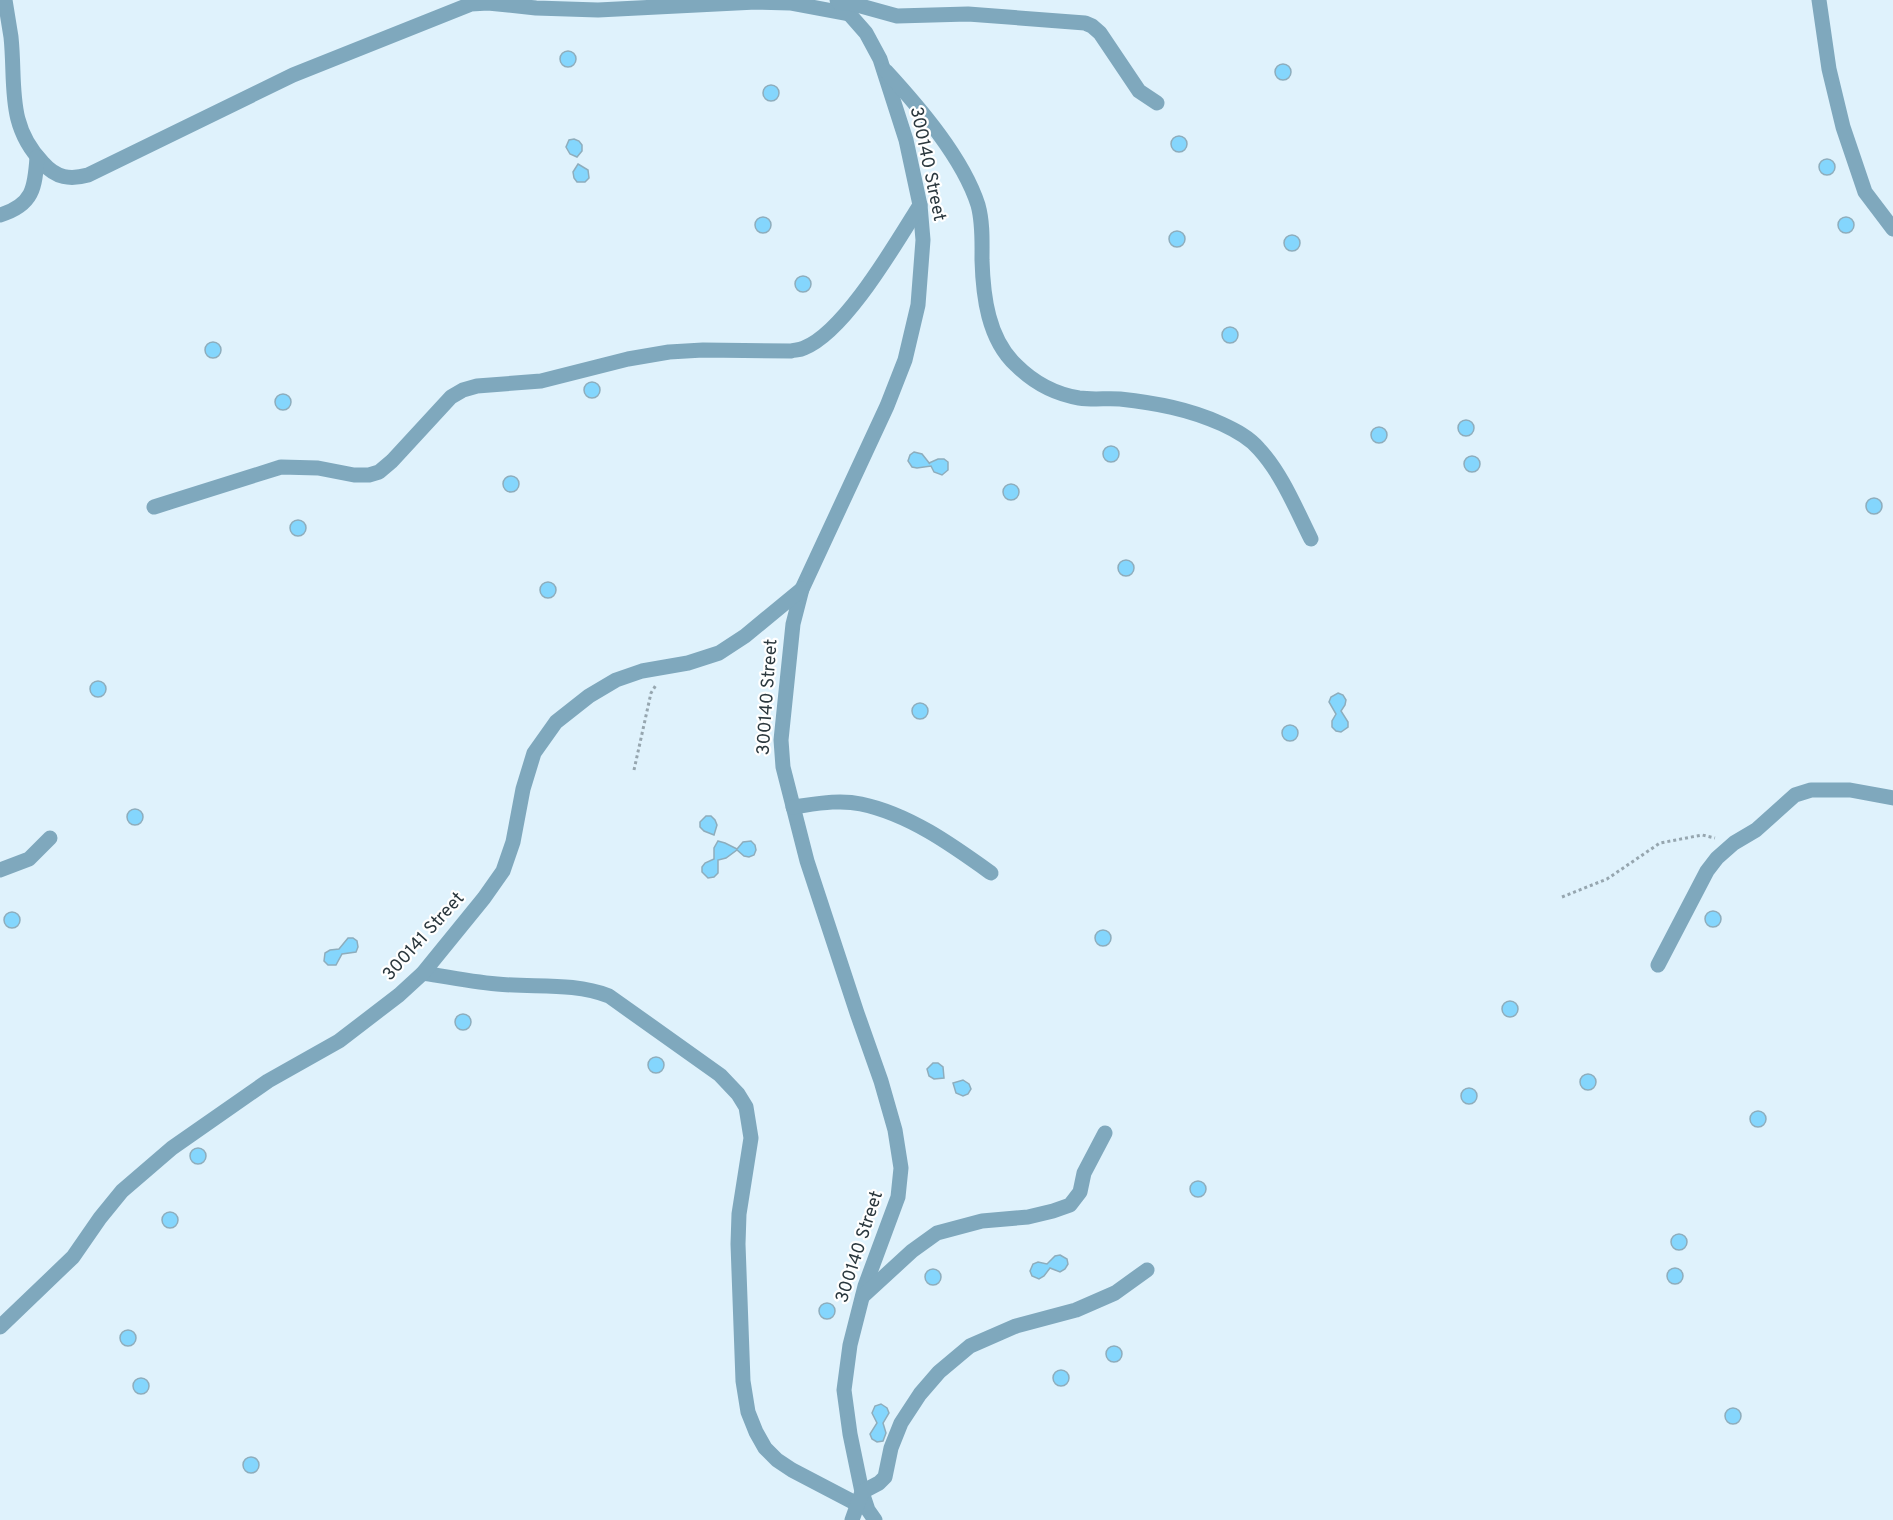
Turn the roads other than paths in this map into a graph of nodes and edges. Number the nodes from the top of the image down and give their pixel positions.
1 (5, 0) edge
2 (1819, 0) edge
3 (458, 4) edge
4 (842, 6) edge
5 (883, 68) junction
6 (1157, 103) dead end
7 (37, 157) junction
8 (920, 205) junction
9 (0, 214) edge
10 (1893, 229) edge
11 (154, 507) dead end
12 (1311, 539) dead end
13 (802, 589) junction
14 (1893, 798) edge
15 (793, 807) junction
16 (50, 838) dead end
17 (0, 870) edge
18 (991, 873) dead end
19 (1658, 965) dead end
20 (423, 973) junction
21 (1105, 1133) dead end
22 (1147, 1270) dead end
23 (863, 1296) junction
24 (0, 1327) edge
25 (859, 1498) junction
26 (852, 1520) edge
27 (875, 1520) edge

1 - 7 street
2 - 10 street
3 - 4 street
3 - 7 street
4 - 5 street, 300140 Street
4 - 6 street
5 - 8 street, 300140 Street
5 - 12 street
7 - 9 street
8 - 11 street
8 - 13 street, 300140 Street
13 - 15 street, 300140 Street
13 - 20 street, 300141 Street
14 - 19 street
15 - 18 street
15 - 23 street, 300140 Street
16 - 17 street
20 - 24 street, 300141 Street
20 - 25 street
21 - 23 street
22 - 25 street
23 - 25 street, 300140 Street
25 - 26 street
25 - 27 street, 300140 Street

